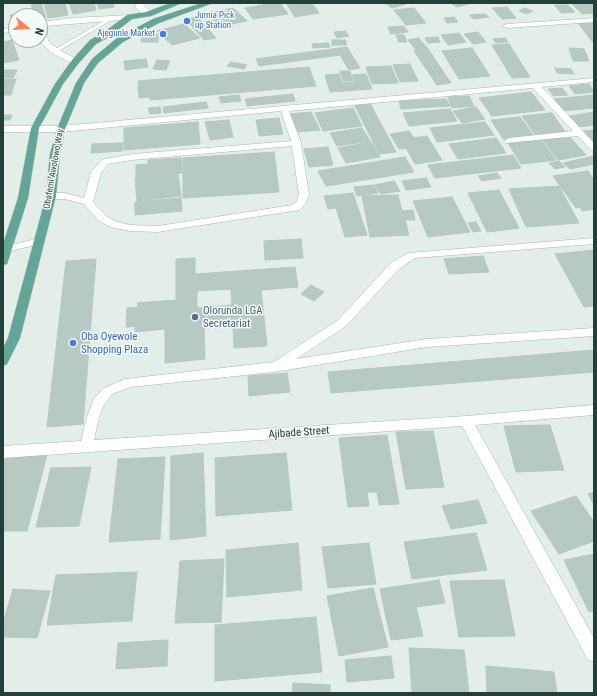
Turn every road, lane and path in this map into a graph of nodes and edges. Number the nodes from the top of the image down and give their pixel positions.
1 (138, 3) edge
2 (178, 3) edge
3 (209, 3) edge
4 (148, 14) junction
5 (130, 17) junction
6 (112, 18) junction
7 (594, 20) edge
8 (48, 23) edge
9 (507, 26) dead end
10 (48, 45) edge
11 (55, 51) junction
12 (75, 62) junction
13 (593, 81) edge
14 (536, 86) junction
15 (284, 108) junction
16 (35, 128) junction
17 (3, 129) edge
18 (61, 129) junction
19 (580, 133) junction
20 (509, 141) dead end
21 (296, 143) junction
22 (594, 148) edge
23 (51, 196) junction
24 (88, 202) junction
25 (39, 241) junction
26 (594, 241) edge
27 (5, 250) edge
28 (3, 261) edge
29 (594, 332) edge
30 (3, 361) edge
31 (274, 367) junction
32 (594, 410) edge
33 (466, 421) junction
34 (86, 447) junction
35 (3, 452) edge
36 (594, 654) edge

1 - 4 street
2 - 4 main road
3 - 18 main road, Obafemi Awolowo Way
4 - 5 main road
5 - 6 street
5 - 12 main road
6 - 8 street
6 - 11 lane
7 - 9 street
10 - 11 street
11 - 12 street
12 - 16 main road
13 - 14 street
14 - 15 street
14 - 19 street
15 - 18 street
15 - 21 street
16 - 17 street
16 - 18 street
16 - 27 main road
18 - 23 main road, Obafemi Awolowo Way
19 - 20 street
19 - 22 street
21 - 24 street
21 - 24 street
23 - 24 street
23 - 25 main road, Obafemi Awolowo Way
25 - 27 street
25 - 30 main road, Obafemi Awolowo Way
26 - 31 street
27 - 28 main road
29 - 31 street
31 - 34 street
32 - 33 street, Ajibade Street
33 - 34 street, Ajibade Street
33 - 36 street
34 - 35 street, Ajibade Street

